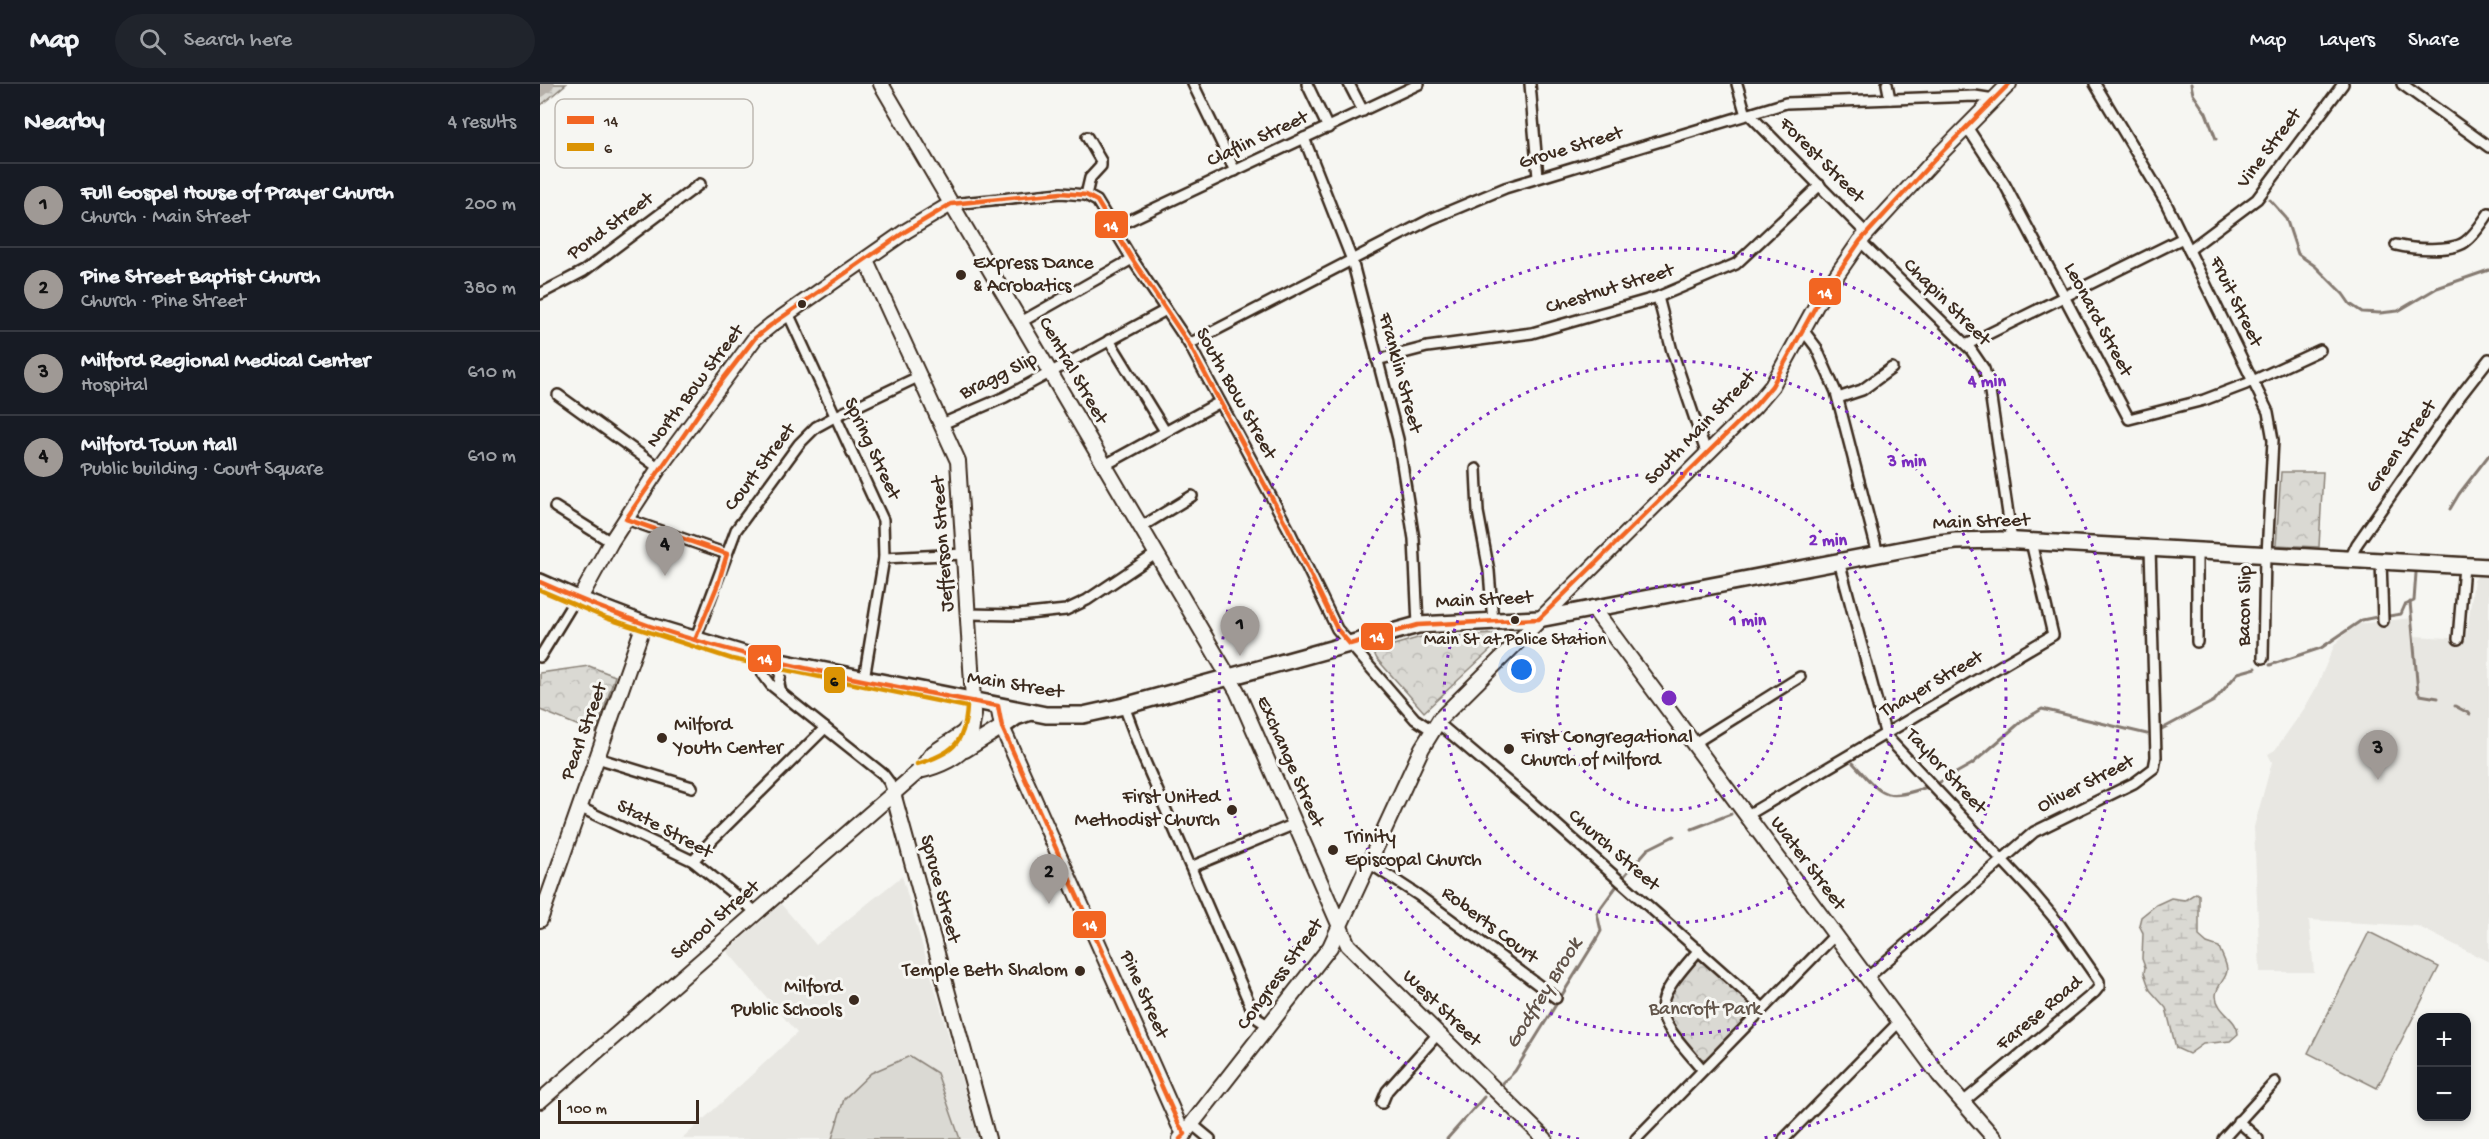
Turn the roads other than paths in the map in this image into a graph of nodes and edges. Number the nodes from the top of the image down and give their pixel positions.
1 (881, 84) edge
2 (1193, 84) edge
3 (1307, 84) edge
4 (1349, 84) edge
5 (1419, 84) edge
6 (1530, 84) edge
7 (1737, 84) edge
8 (1887, 84) edge
9 (2009, 84) edge
10 (2095, 84) edge
11 (2343, 84) edge
12 (2402, 84) edge
13 (1890, 99) junction
14 (1994, 99) junction
15 (1363, 111) junction
16 (1748, 115) junction
17 (1967, 127) junction
18 (1328, 128) junction
19 (1087, 137) dead end
20 (1304, 138) junction
21 (2489, 147) edge
22 (1235, 171) junction
23 (1538, 177) junction
24 (700, 184) dead end
25 (1820, 185) junction
26 (1086, 195) junction
27 (951, 204) junction
28 (2489, 213) edge
29 (1113, 228) junction
30 (1863, 237) junction
31 (2183, 238) junction
32 (2396, 245) dead end
33 (2189, 250) junction
34 (1132, 259) junction
35 (866, 260) junction
36 (1352, 260) junction
37 (540, 294) edge
38 (2064, 295) junction
39 (1658, 297) junction
40 (1166, 310) junction
41 (788, 313) junction
42 (1021, 322) junction
43 (1803, 330) junction
44 (1109, 340) junction
45 (1189, 344) junction
46 (1966, 345) junction
47 (2320, 350) dead end
48 (2489, 359) edge
49 (1377, 360) junction
50 (1892, 368) dead end
51 (1050, 373) junction
52 (920, 376) junction
53 (2253, 381) junction
54 (558, 396) dead end
55 (1838, 398) junction
56 (1220, 402) junction
57 (836, 416) junction
58 (942, 424) junction
59 (1165, 431) junction
60 (1707, 456) junction
61 (1105, 465) junction
62 (659, 468) junction
63 (1476, 469) dead end
64 (1192, 496) dead end
65 (555, 507) dead end
66 (626, 519) junction
67 (1141, 527) junction
68 (2012, 541) junction
69 (611, 542) junction
70 (2031, 542) junction
71 (2150, 548) junction
72 (2197, 551) junction
73 (727, 554) junction
74 (964, 554) junction
75 (1157, 554) junction
76 (1878, 554) junction
77 (2266, 555) junction
78 (884, 558) junction
79 (2350, 559) junction
80 (1839, 561) junction
81 (2381, 561) junction
82 (2464, 566) junction
83 (2489, 567) edge
84 (540, 582) edge
85 (578, 599) junction
86 (1593, 608) junction
87 (968, 614) junction
88 (1539, 620) junction
89 (2383, 621) dead end
90 (1493, 622) junction
91 (644, 624) junction
92 (1418, 625) junction
93 (2458, 639) dead end
94 (695, 640) junction
95 (2197, 642) dead end
96 (1350, 644) junction
97 (540, 657) edge
98 (755, 657) junction
99 (2263, 658) dead end
100 (783, 662) junction
101 (1800, 677) dead end
102 (1229, 678) junction
103 (864, 679) junction
104 (783, 695) junction
105 (975, 701) junction
106 (998, 706) junction
107 (1124, 706) junction
108 (1031, 712) junction
109 (972, 724) junction
110 (1435, 726) junction
111 (1002, 727) junction
112 (825, 728) junction
113 (1885, 734) junction
114 (1693, 744) junction
115 (958, 754) junction
116 (597, 758) junction
117 (919, 771) junction
118 (692, 787) dead end
119 (893, 792) junction
120 (579, 807) junction
121 (1746, 816) junction
122 (1295, 824) junction
123 (2003, 860) junction
124 (693, 861) junction
125 (1370, 863) junction
126 (1191, 867) junction
127 (756, 912) junction
128 (541, 914) edge
129 (1340, 928) junction
130 (1835, 935) junction
131 (1699, 950) junction
132 (1867, 978) junction
133 (1556, 998) dead end
134 (1763, 1008) junction
135 (1899, 1022) junction
136 (1269, 1026) junction
137 (1437, 1035) junction
138 (1703, 1071) junction
139 (2275, 1082) dead end
140 (540, 1101) edge
141 (1382, 1103) dead end
142 (1962, 1103) junction
143 (2238, 1121) junction
144 (1791, 1131) junction
145 (1186, 1133) edge
146 (988, 1139) edge
147 (1210, 1139) edge
148 (1545, 1139) edge
149 (1636, 1139) edge
150 (1784, 1139) edge
151 (1799, 1139) edge
152 (1995, 1139) edge
153 (2223, 1139) edge
154 (2258, 1139) edge

1 - 27 main road, Central Street
2 - 22 street
3 - 18 street
4 - 15 street
5 - 15 street, Claflin Street
6 - 23 street
7 - 16 street, Forest Street
8 - 13 street
9 - 14 main road, South Main Street
10 - 31 street, Fruit Street
11 - 33 street, Vine Street
12 - 21 street
13 - 14 street, Grove Street
13 - 16 street, Grove Street
14 - 17 main road, South Main Street
15 - 18 street, Claflin Street
16 - 23 street, Grove Street
16 - 25 street, Forest Street
17 - 30 main road, South Main Street
17 - 38 street, Leonard Street
18 - 20 street, Claflin Street
19 - 26 street
20 - 22 street, Claflin Street
20 - 36 street, Franklin Street
22 - 29 street, Claflin Street
23 - 36 street, Grove Street
24 - 37 street, Pond Street
25 - 30 street, Forest Street
25 - 39 street, Chestnut Street
26 - 27 street
26 - 29 street, South Bow Street
27 - 35 main road, North Bow Street
27 - 42 main road, Central Street
28 - 32 street
29 - 34 street, South Bow Street
30 - 43 main road, South Main Street
30 - 46 street, Chapin Street
31 - 33 street, Fruit Street
31 - 38 street
33 - 53 street, Fruit Street
34 - 40 street, South Bow Street
34 - 42 street
35 - 41 main road, North Bow Street
35 - 52 main road, Jefferson Street
36 - 45 street, Grove Street
36 - 49 street, Franklin Street
38 - 46 street
38 - 53 street, Leonard Street
39 - 49 street, Chestnut Street
39 - 60 street
40 - 44 street, Bragg Slip
40 - 45 street, South Bow Street
41 - 57 street, Spring Street
41 - 62 main road, North Bow Street
42 - 51 main road, Central Street
43 - 55 street
43 - 60 main road, South Main Street
44 - 51 street, Bragg Slip
44 - 59 street
45 - 56 street, South Bow Street
46 - 68 street, Chapin Street
47 - 53 street
48 - 79 street, Green Street
49 - 92 street, Franklin Street
50 - 55 street
51 - 58 street, Bragg Slip
51 - 61 main road, Central Street
52 - 57 street, Court Street
52 - 58 main road, Jefferson Street
53 - 77 street, Fruit Street
54 - 62 street
55 - 76 street
56 - 59 street
56 - 96 street, South Bow Street
57 - 73 street, Court Street
57 - 78 street, Spring Street
58 - 74 main road, Jefferson Street
59 - 61 street
60 - 88 main road, South Main Street
61 - 67 main road, Central Street
62 - 66 main road, North Bow Street
63 - 90 street
64 - 67 street
65 - 69 street
66 - 69 main road, North Bow Street
66 - 73 street
67 - 75 main road, Central Street
68 - 70 main road, Main Street
68 - 76 main road, Main Street
69 - 85 main road, North Bow Street
70 - 71 main road, Main Street
70 - 113 street, Thayer Street
71 - 72 main road, Main Street
71 - 123 street, Oliver Street
72 - 77 main road, Main Street
72 - 95 street
73 - 94 street, Court Street
74 - 78 street
74 - 87 main road, Jefferson Street
75 - 87 street
75 - 102 main road, Central Street
76 - 80 main road, Main Street
77 - 79 main road, Main Street
77 - 99 street, Bacon Slip
78 - 103 street, Spring Street
79 - 81 main road, Main Street
80 - 86 main road, Main Street
80 - 113 street, Taylor Street
81 - 82 main road, Main Street
81 - 89 street
82 - 83 main road, Main Street
82 - 93 street
84 - 85 main road, Main Street
85 - 91 main road, Main Street
85 - 97 street
86 - 88 main road, Main Street
86 - 114 main road, Water Street
87 - 105 main road, Jefferson Street
88 - 90 main road, Main Street
88 - 110 main road, Congress Street
90 - 92 main road, Main Street
91 - 94 main road, Main Street
91 - 116 main road, Pearl Street
92 - 96 main road, Main Street
94 - 98 main road, Main Street
96 - 102 main road, Main Street
96 - 110 street, South Bow Street
98 - 100 main road, Main Street
98 - 104 street, Spruce Street
100 - 103 main road, Main Street
100 - 104 street
101 - 114 street
102 - 107 main road, Main Street
102 - 122 main road, Exchange Street
103 - 105 main road, Main Street
104 - 112 street, Spruce Street
105 - 106 main road, Main Street
105 - 109 main road
106 - 108 main road, Main Street
106 - 111 main road, Pine Street
107 - 108 main road, Main Street
107 - 126 street
108 - 111 main road
109 - 115 main road
109 - 117 main road, School Street
110 - 125 main road, Congress Street
110 - 131 street, Church Street
111 - 115 main road, School Street
111 - 145 main road, Pine Street
112 - 119 street, Spruce Street
112 - 124 street
113 - 121 street, Thayer Street
113 - 123 street, Taylor Street
114 - 121 main road, Water Street
115 - 117 main road, School Street
116 - 118 street
116 - 120 main road, Pearl Street
117 - 119 main road, School Street
119 - 127 main road, School Street
119 - 146 main road, Spruce Street
120 - 124 street, State Street
120 - 128 main road, Pearl Street
121 - 130 main road, Water Street
122 - 126 street
122 - 129 main road, Exchange Street
123 - 132 street, Oliver Street
123 - 142 street, Farese Road
124 - 127 street, State Street
125 - 129 main road, Congress Street
125 - 133 street, Roberts Court
126 - 136 street
127 - 140 main road, School Street
129 - 136 main road, Congress Street
129 - 137 main road, West Street
130 - 132 main road, Water Street
130 - 134 street
131 - 134 street, Church Street
131 - 138 street
132 - 135 main road, Water Street
134 - 138 street
135 - 142 main road, Water Street
135 - 144 street
136 - 145 main road, Congress Street
137 - 141 street
137 - 148 main road, West Street
138 - 149 street
139 - 143 street
142 - 152 main road, Water Street
143 - 153 street
143 - 154 street
144 - 150 street
144 - 151 street
145 - 147 street

